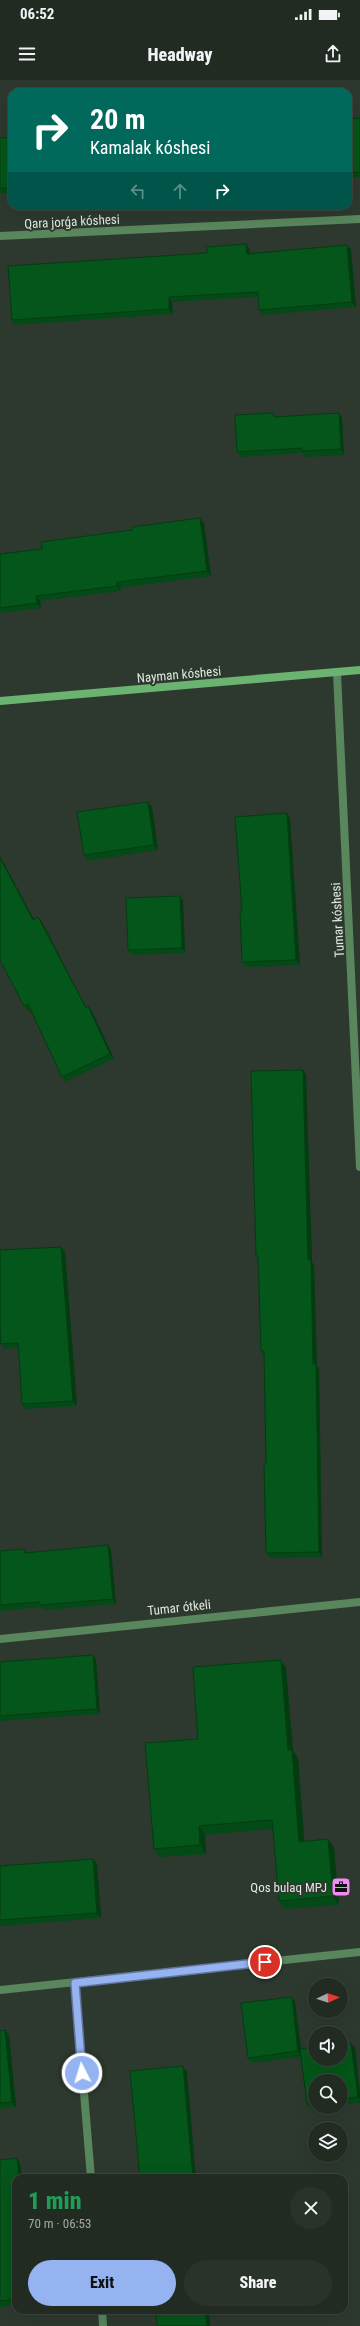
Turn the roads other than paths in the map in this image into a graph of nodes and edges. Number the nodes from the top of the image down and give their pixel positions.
1 (360, 219) edge
2 (0, 236) edge
3 (360, 670) edge
4 (337, 672) junction
5 (0, 701) edge
6 (360, 1166) edge
7 (360, 1602) edge
8 (0, 1639) edge
9 (360, 1952) edge
10 (75, 1983) junction
11 (0, 1990) edge
12 (91, 2174) edge
13 (102, 2314) edge
14 (103, 2326) edge

1 - 2 street, Qara jorǵa kóshesi
3 - 4 main road, Nayman kóshesi
4 - 5 main road, Nayman kóshesi
4 - 6 street, Tumar kóshesi
7 - 8 street, Tumar ótkeli
9 - 10 street
10 - 11 street
10 - 12 street
13 - 14 street

